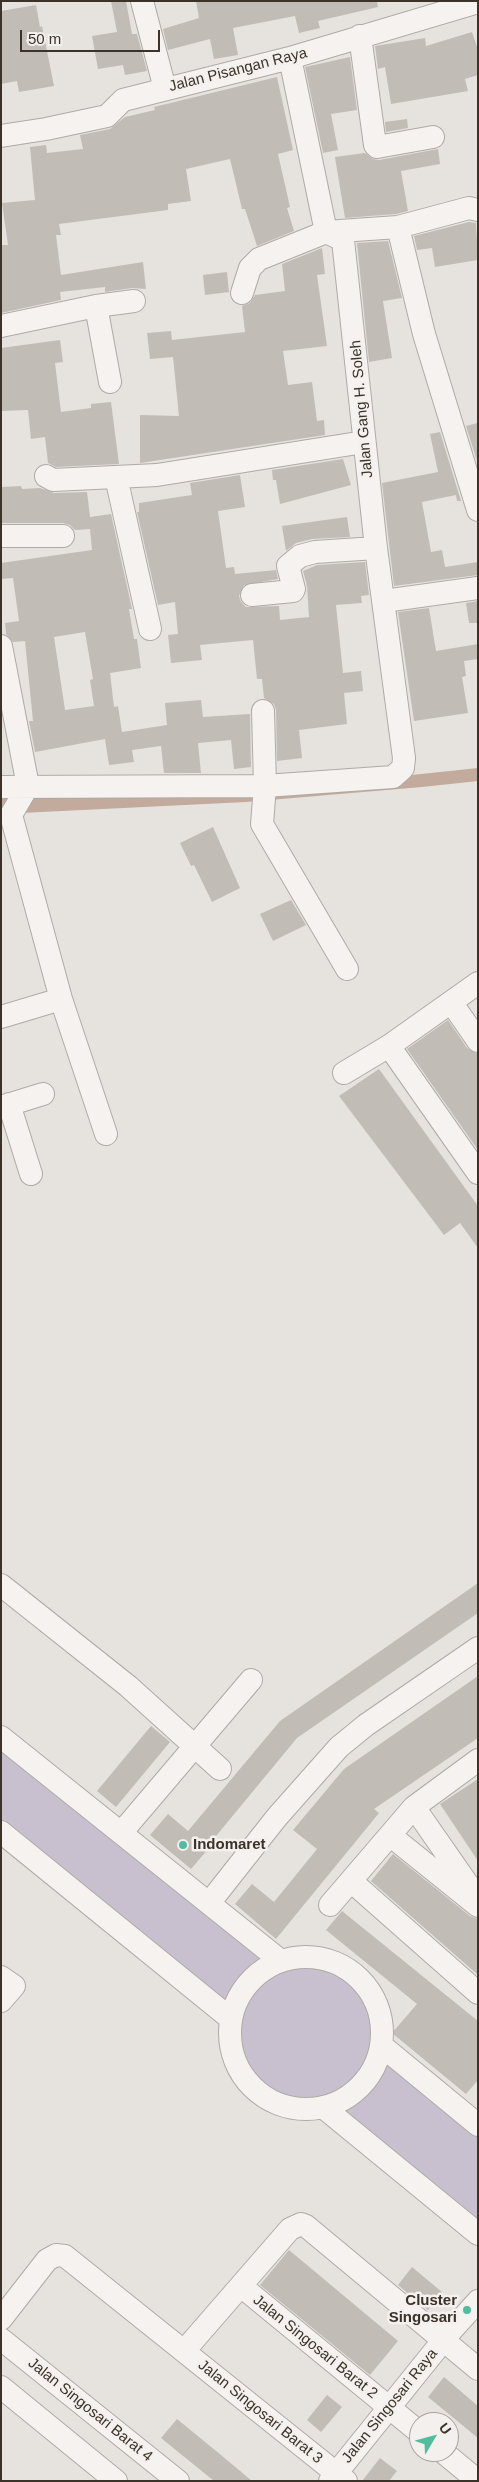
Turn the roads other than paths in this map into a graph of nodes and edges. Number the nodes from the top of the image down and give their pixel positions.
1 (142, 1) edge
2 (478, 2) edge
3 (421, 10) edge
4 (360, 36) junction
5 (290, 58) junction
6 (165, 89) junction
7 (1, 136) edge
8 (433, 137) dead end
9 (478, 210) edge
10 (398, 227) junction
11 (326, 232) junction
12 (242, 293) dead end
13 (134, 301) dead end
14 (96, 306) junction
15 (1, 326) edge
16 (110, 382) dead end
17 (364, 442) junction
18 (46, 476) dead end
19 (116, 478) junction
20 (478, 510) edge
21 (1, 536) edge
22 (62, 536) dead end
23 (376, 548) junction
24 (478, 588) edge
25 (252, 595) dead end
26 (384, 601) junction
27 (150, 629) dead end
28 (1, 646) edge
29 (263, 710) dead end
30 (28, 786) junction
31 (265, 786) junction
32 (1, 787) edge
33 (347, 969) dead end
34 (478, 984) edge
35 (61, 999) junction
36 (451, 1002) junction
37 (1, 1017) edge
38 (478, 1040) edge
39 (389, 1046) junction
40 (344, 1073) dead end
41 (43, 1094) dead end
42 (5, 1106) edge
43 (106, 1134) dead end
44 (478, 1173) edge
45 (31, 1174) dead end
46 (1, 1585) edge
47 (478, 1648) edge
48 (251, 1680) dead end
49 (1, 1737) edge
50 (196, 1746) junction
51 (477, 1763) edge
52 (220, 1769) dead end
53 (414, 1808) junction
54 (1, 1832) edge
55 (121, 1833) junction
56 (391, 1836) junction
57 (350, 1882) junction
58 (476, 1900) edge
59 (210, 1902) junction
60 (330, 1905) dead end
61 (281, 1961) junction
62 (478, 1993) edge
63 (231, 2020) junction
64 (382, 2046) junction
65 (323, 2107) junction
66 (478, 2125) edge
67 (478, 2234) edge
68 (241, 2286) junction
69 (478, 2292) edge
70 (478, 2302) edge
71 (1, 2319) edge
72 (446, 2336) junction
73 (1, 2339) edge
74 (184, 2351) junction
75 (478, 2369) edge
76 (1, 2387) edge
77 (390, 2408) junction
78 (409, 2424) edge
79 (455, 2462) edge
80 (337, 2478) edge
81 (116, 2481) edge
82 (178, 2481) edge
83 (478, 2481) edge

1 - 6 street
2 - 3 street, Jalan Pisangan Raya
3 - 4 street, Jalan Pisangan Raya
4 - 5 street, Jalan Pisangan Raya
4 - 8 street
5 - 6 street, Jalan Pisangan Raya
5 - 11 street
6 - 7 street, Jalan Pisangan Raya
9 - 10 street
10 - 11 street
10 - 20 street
11 - 12 street
11 - 17 street, Jalan Gang H. Soleh
13 - 14 street
14 - 15 street
14 - 16 street
17 - 19 street
17 - 23 street, Jalan Gang H. Soleh
18 - 19 street
19 - 27 street
21 - 22 street
23 - 25 street
23 - 26 street, Jalan Gang H. Soleh
24 - 26 street
26 - 31 street, Jalan Gang H. Soleh
28 - 30 street
29 - 31 street
30 - 31 street
30 - 32 street
30 - 35 street
31 - 33 street
34 - 36 street
35 - 37 street
35 - 43 street
36 - 38 street
36 - 39 street
39 - 40 street
39 - 44 street
41 - 42 street
42 - 45 street
46 - 50 street
47 - 59 street
48 - 50 street
49 - 55 street
50 - 52 street
50 - 55 street
51 - 53 street
53 - 56 street
53 - 58 street
54 - 63 street
55 - 59 street
56 - 57 street
56 - 58 street
57 - 60 street
57 - 62 street
59 - 61 street
61 - 63 street
61 - 64 street
63 - 65 street
64 - 65 street
64 - 66 street
65 - 67 street
68 - 72 street
68 - 74 street
68 - 77 street, Jalan Singosari Barat 2
69 - 72 street
70 - 72 street
71 - 74 street, Jalan Singosari Barat 3
72 - 75 street
72 - 77 street, Jalan Singosari Raya
73 - 82 street, Jalan Singosari Barat 4
74 - 80 street, Jalan Singosari Barat 3
76 - 81 street
77 - 78 street, Jalan Singosari Barat 2
77 - 80 street, Jalan Singosari Raya
79 - 83 street

